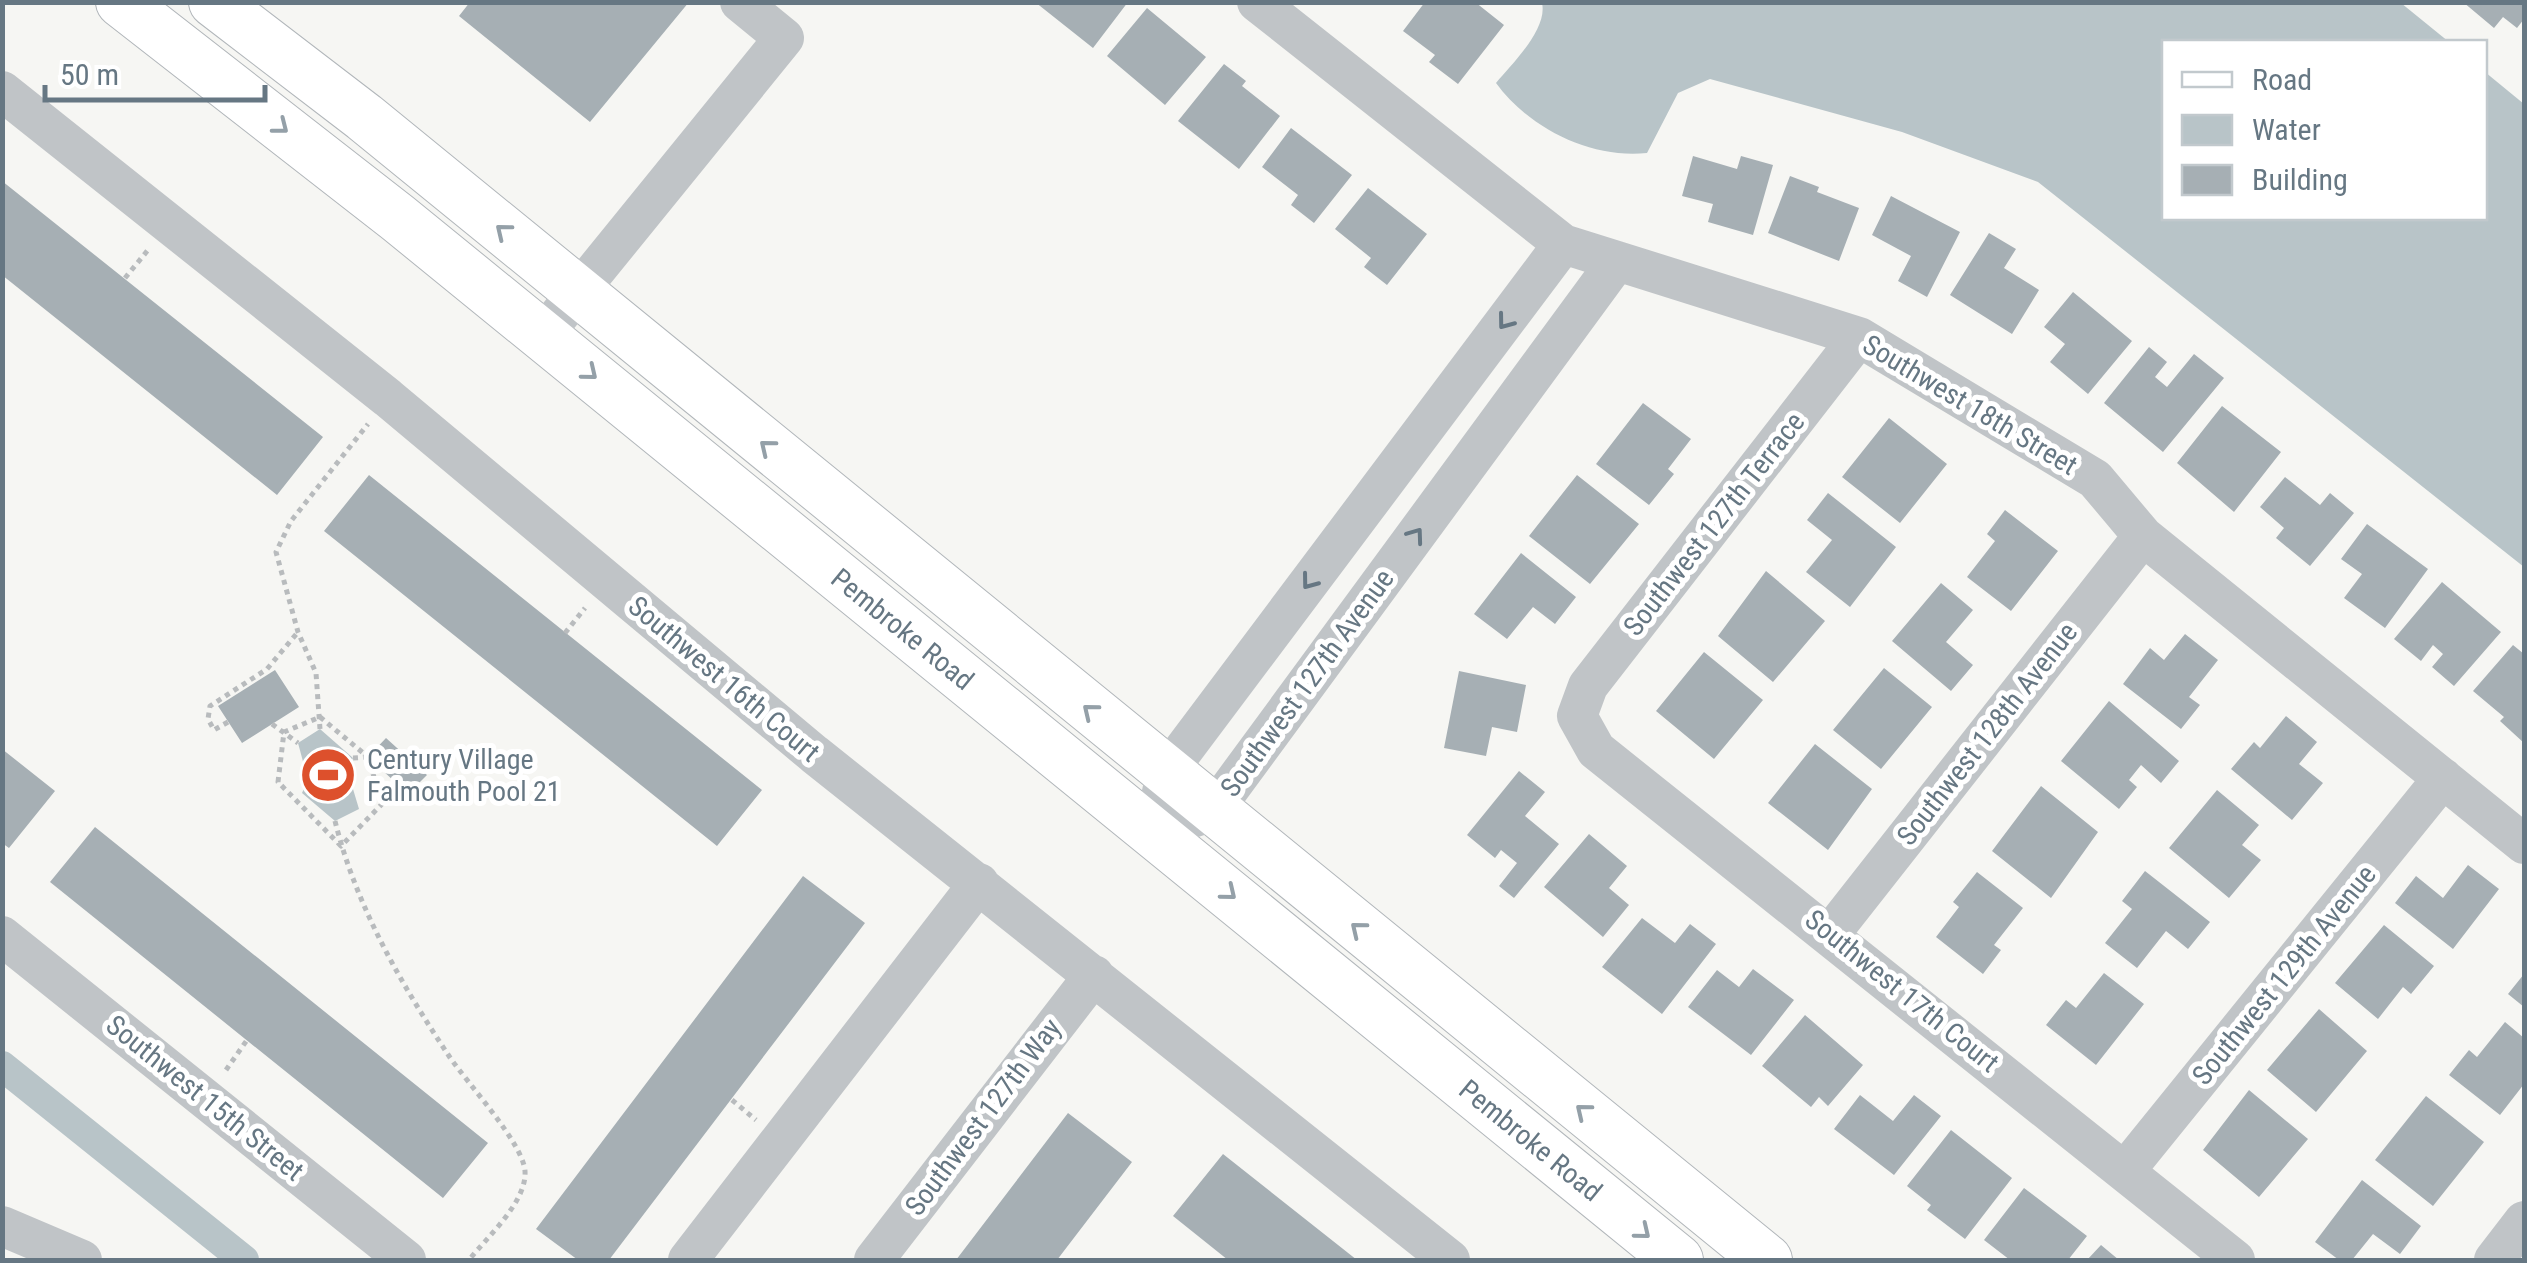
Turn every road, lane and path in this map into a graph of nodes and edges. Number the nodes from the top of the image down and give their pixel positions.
1 (122, 2) edge
2 (214, 2) edge
3 (740, 2) edge
4 (1257, 2) edge
5 (2, 91) edge
6 (155, 242) dead end
7 (1563, 244) junction
8 (1617, 261) junction
9 (125, 278) dead end
10 (579, 293) junction
11 (543, 335) junction
12 (1859, 337) junction
13 (388, 398) junction
14 (2143, 536) junction
15 (594, 597) dead end
16 (298, 632) junction
17 (565, 633) dead end
18 (1578, 716) joint
19 (320, 718) junction
20 (228, 722) dead end
21 (272, 724) dead end
22 (320, 730) dead end
23 (284, 732) junction
24 (298, 743) dead end
25 (352, 758) dead end
26 (368, 758) junction
27 (1166, 773) junction
28 (2443, 778) junction
29 (1213, 811) junction
30 (336, 822) dead end
31 (1153, 831) junction
32 (2524, 844) edge
33 (341, 846) junction
34 (979, 883) junction
35 (1830, 933) junction
36 (2, 936) edge
37 (1094, 975) junction
38 (2125, 1172) junction
39 (2524, 1221) edge
40 (2, 1226) edge
41 (82, 1260) edge
42 (406, 1260) edge
43 (469, 1260) edge
44 (688, 1260) edge
45 (874, 1260) edge
46 (1450, 1260) edge
47 (1678, 1260) edge
48 (1767, 1260) edge
49 (2235, 1260) edge
50 (2494, 1260) edge

1 -> 11 main road, Pembroke Road
10 -> 2 main road, Pembroke Road
3 - 10 street
4 - 7 street, Southwest 18th Street
5 - 13 street, Southwest 16th Court
6 - 9 path
7 - 8 street, Southwest 18th Street
7 -> 27 street, Southwest 127th Avenue
8 - 12 street, Southwest 18th Street
29 -> 8 street, Southwest 127th Avenue
10 - 11 street
27 -> 10 main road, Pembroke Road
11 -> 31 main road, Pembroke Road
12 - 14 street, Southwest 18th Street
12 - 18 street, Southwest 127th Terrace
13 - 16 path
13 - 34 street, Southwest 16th Court
14 - 28 street, Southwest 18th Street
14 - 35 street, Southwest 128th Avenue
15 - 17 path
16 - 19 path
16 - 20 path
18 - 35 street, Southwest 17th Court
19 - 22 path
19 - 23 path
19 - 26 path
21 - 23 path
23 - 24 path
23 - 33 path
25 - 26 path
26 - 33 path
27 - 29 main road, Pembroke Road
27 - 31 street, Southwest 127th Avenue
28 - 32 street, Southwest 18th Street
28 - 38 street, Southwest 129th Avenue
29 - 31 street, Southwest 127th Avenue
48 -> 29 main road, Pembroke Road
30 - 33 path
31 -> 47 main road, Pembroke Road
33 - 43 path
34 - 37 street, Southwest 16th Court
34 - 44 street
35 - 38 street, Southwest 17th Court
36 - 42 street, Southwest 15th Street
37 - 45 street, Southwest 127th Way
37 - 46 street, Southwest 16th Court
38 - 49 street, Southwest 17th Court
39 - 50 street
40 - 41 street

